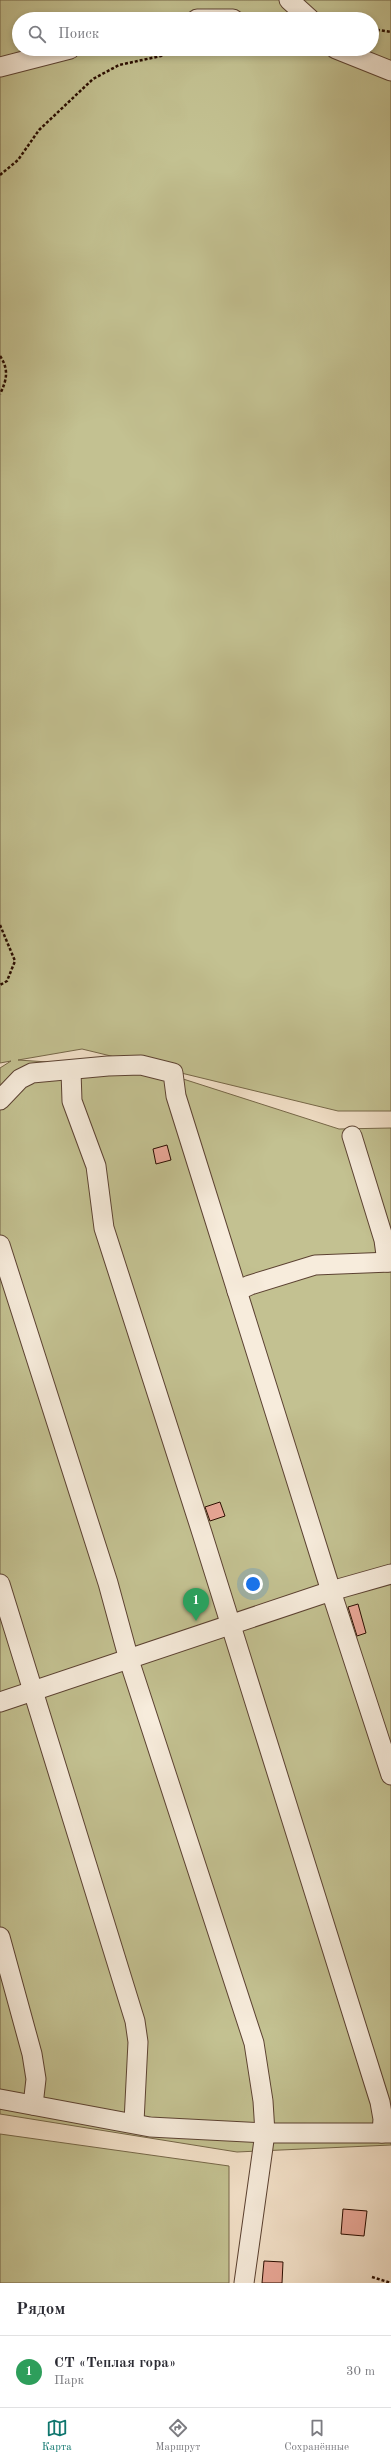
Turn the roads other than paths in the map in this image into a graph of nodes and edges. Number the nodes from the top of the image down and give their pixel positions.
1 (289, 0) edge
2 (302, 12) edge
3 (43, 56) edge
4 (354, 56) edge
5 (0, 67) edge
6 (391, 71) edge
7 (70, 1071) junction
8 (0, 1100) edge
9 (352, 1136) dead end
10 (0, 1245) edge
11 (389, 1262) edge
12 (237, 1291) junction
13 (391, 1574) edge
14 (0, 1584) edge
15 (331, 1591) junction
16 (230, 1625) junction
17 (130, 1660) junction
18 (34, 1692) junction
19 (0, 1702) edge
20 (391, 1775) edge
21 (0, 1937) edge
22 (0, 2099) edge
23 (33, 2105) junction
24 (134, 2122) junction
25 (265, 2133) junction
26 (386, 2133) edge
27 (244, 2283) edge

1 - 2 street
3 - 5 street
4 - 6 street
7 - 8 street
7 - 12 street
7 - 16 street
9 - 11 street
10 - 17 street
11 - 12 street
12 - 15 street
13 - 15 street
14 - 18 street
15 - 16 street
15 - 20 street
16 - 17 street
16 - 26 street
17 - 18 street
17 - 25 street
18 - 19 street
18 - 24 street
21 - 23 street
22 - 23 street
23 - 24 street
24 - 25 street
25 - 26 street
25 - 27 street

